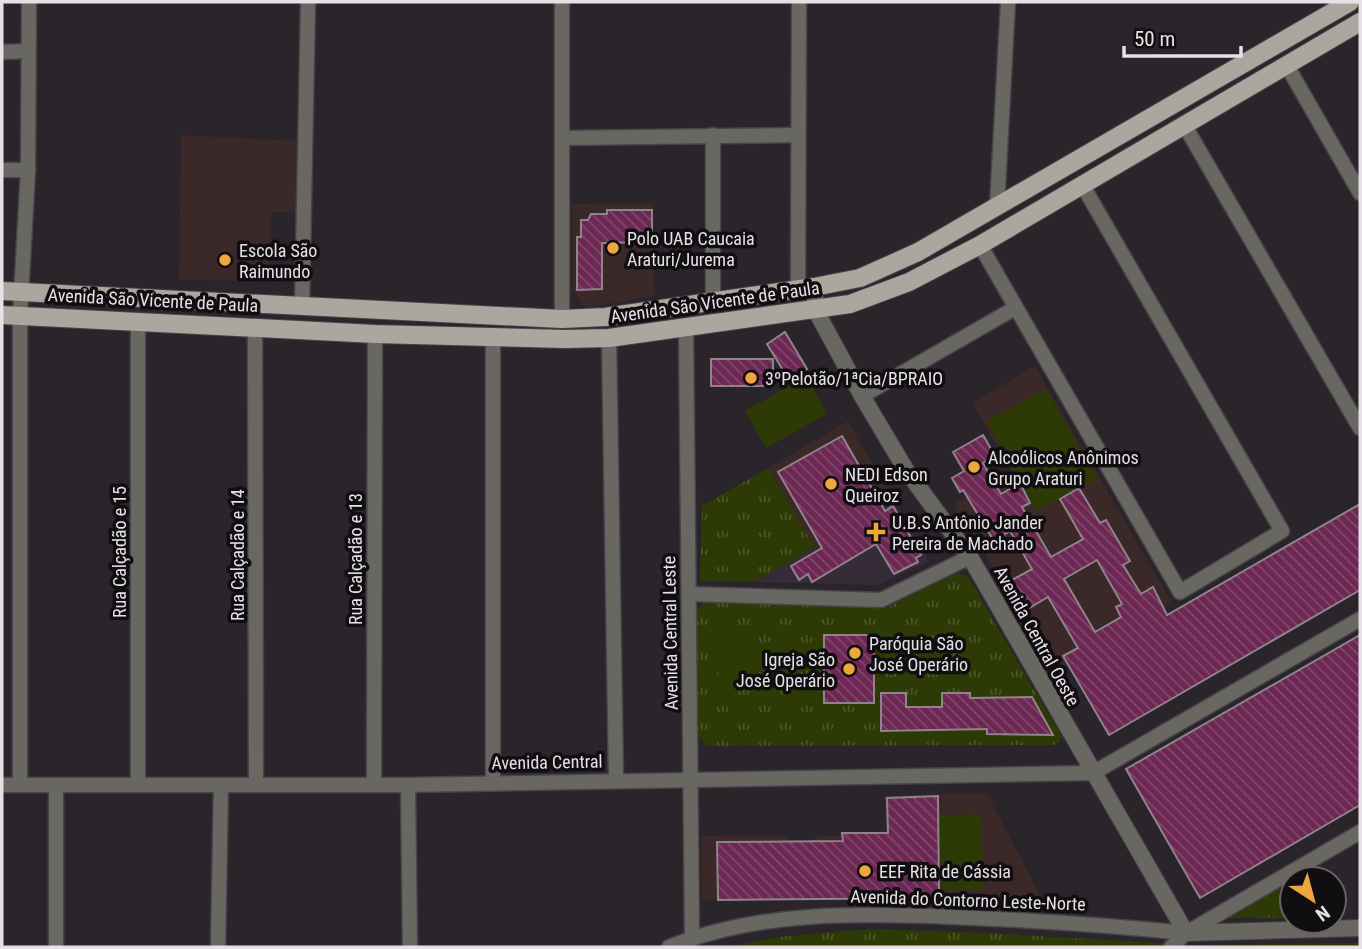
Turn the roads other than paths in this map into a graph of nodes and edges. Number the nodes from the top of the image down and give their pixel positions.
1 (29, 2) edge
2 (308, 2) edge
3 (562, 2) edge
4 (799, 2) edge
5 (1008, 2) edge
6 (1350, 2) edge
7 (1360, 22) edge
8 (28, 51) junction
9 (2, 52) edge
10 (1286, 65) junction
11 (1185, 125) junction
12 (713, 135) junction
13 (798, 135) junction
14 (563, 138) junction
15 (2, 170) edge
16 (28, 170) junction
17 (1083, 186) junction
18 (1360, 194) edge
19 (997, 206) junction
20 (980, 245) junction
21 (806, 288) junction
22 (2, 291) edge
23 (21, 291) junction
24 (713, 301) junction
25 (303, 306) junction
26 (1015, 308) junction
27 (816, 311) junction
28 (11, 315) edge
29 (562, 319) junction
30 (138, 320) junction
31 (255, 326) junction
32 (686, 328) junction
33 (376, 334) junction
34 (494, 336) junction
35 (609, 338) junction
36 (862, 396) junction
37 (1360, 428) edge
38 (970, 557) junction
39 (689, 594) junction
40 (1360, 619) edge
41 (1093, 773) junction
42 (616, 779) junction
43 (691, 779) junction
44 (493, 782) junction
45 (256, 783) junction
46 (138, 784) junction
47 (374, 784) junction
48 (2, 785) edge
49 (20, 785) junction
50 (221, 785) junction
51 (408, 785) junction
52 (56, 786) junction
53 (1360, 832) edge
54 (1360, 928) edge
55 (1186, 933) junction
56 (692, 938) junction
57 (56, 947) edge
58 (218, 947) edge
59 (410, 947) edge
60 (669, 947) edge
61 (1171, 947) edge

1 - 8 street
2 - 25 street
3 - 14 street
4 - 13 street
5 - 19 street
6 - 19 main road, Avenida São Vicente de Paula
7 - 10 main road, Avenida São Vicente de Paula
8 - 9 street
8 - 16 street
10 - 11 main road, Avenida São Vicente de Paula
10 - 18 street
11 - 17 main road, Avenida São Vicente de Paula
11 - 37 street
12 - 13 street
12 - 14 street
12 - 24 street
13 - 21 street
14 - 29 street
15 - 16 street
16 - 23 street
17 - 20 main road, Avenida São Vicente de Paula
17 - 26 street
19 - 21 main road, Avenida São Vicente de Paula
20 - 26 street
20 - 27 main road, Avenida São Vicente de Paula
21 - 24 main road, Avenida São Vicente de Paula
21 - 27 street, Avenida Central Oeste
22 - 23 main road, Avenida São Vicente de Paula
23 - 25 main road, Avenida São Vicente de Paula
23 - 28 street
24 - 29 main road, Avenida São Vicente de Paula
25 - 29 main road, Avenida São Vicente de Paula
26 - 36 street
27 - 32 main road, Avenida São Vicente de Paula
27 - 36 street, Avenida Central Oeste
28 - 30 main road, Avenida São Vicente de Paula
28 - 49 street
30 - 31 main road, Avenida São Vicente de Paula
30 - 46 street, Rua Calçadão e 15
31 - 33 main road, Avenida São Vicente de Paula
31 - 45 street, Rua Calçadão e 14
32 - 35 main road, Avenida São Vicente de Paula
32 - 39 street, Avenida Central Leste
33 - 34 main road, Avenida São Vicente de Paula
33 - 47 street, Rua Calçadão e 13
34 - 35 main road, Avenida São Vicente de Paula
34 - 44 street
35 - 42 street
36 - 38 street, Avenida Central Oeste
38 - 39 street
38 - 41 street, Avenida Central Oeste
39 - 43 street, Avenida Central Leste
40 - 41 street
41 - 43 street, Avenida Central
41 - 55 street, Avenida Central Oeste
42 - 43 street, Avenida Central
42 - 44 street, Avenida Central
43 - 56 street, Avenida Central Leste
44 - 51 street, Avenida Central
45 - 47 street, Avenida Central
45 - 50 street, Avenida Central
46 - 50 street, Avenida Central
46 - 52 street, Avenida Central
47 - 51 street, Avenida Central
48 - 49 street, Avenida Central
49 - 52 street, Avenida Central
50 - 58 street
51 - 59 street
52 - 57 street
53 - 55 street
54 - 55 street
55 - 56 street, Avenida do Contorno Leste-Norte
55 - 61 street
56 - 60 street, Avenida do Contorno Leste-Norte

